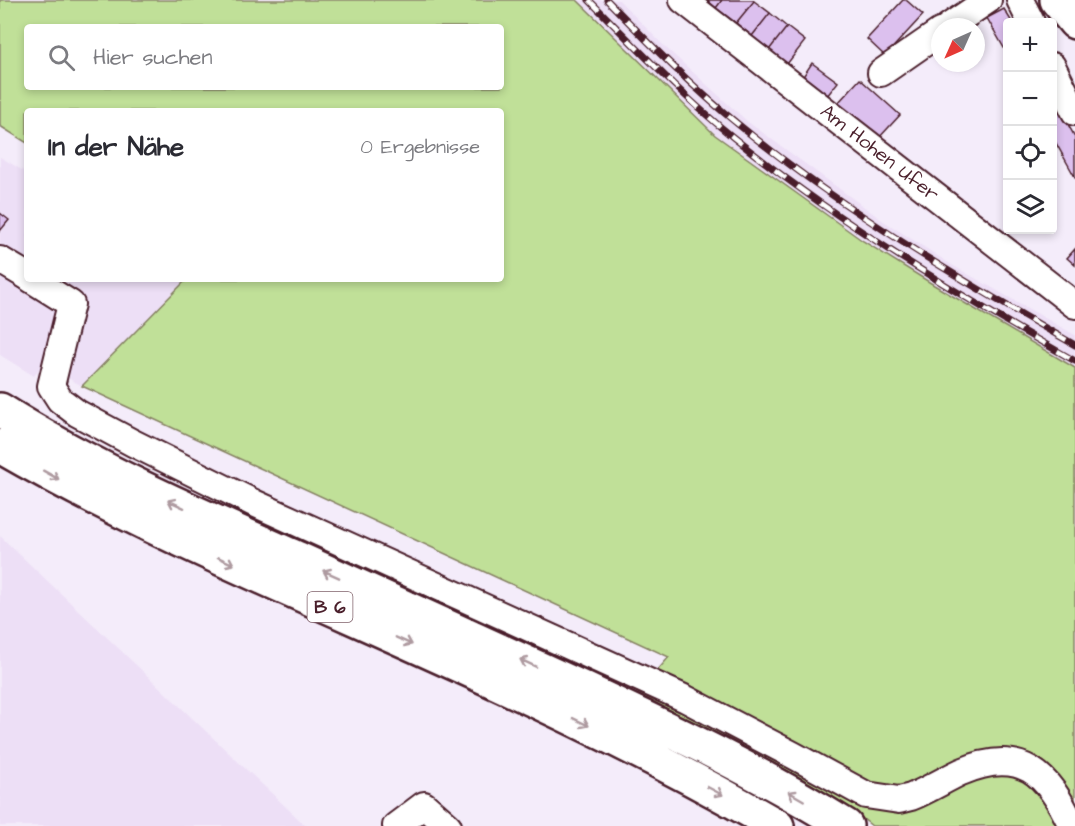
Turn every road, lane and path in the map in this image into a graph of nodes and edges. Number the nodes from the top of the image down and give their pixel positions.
1 (683, 0) edge
2 (988, 0) edge
3 (1020, 0) edge
4 (1057, 0) edge
5 (961, 18) edge
6 (1029, 18) edge
7 (1075, 22) edge
8 (931, 38) edge
9 (1056, 72) edge
10 (881, 73) dead end
11 (1075, 112) edge
12 (0, 260) edge
13 (24, 274) edge
14 (36, 282) edge
15 (1075, 305) edge
16 (0, 410) edge
17 (0, 446) edge
18 (396, 826) edge
19 (448, 826) edge
20 (777, 826) edge
21 (846, 826) edge
22 (1072, 826) edge

1 - 15 street, Am Hohen Ufer
2 - 5 street
3 - 6 street
4 - 7 main road
8 - 10 street
9 - 11 street
12 - 13 street
14 - 22 street
21 -> 16 main road, B 6
17 -> 20 main road, B 6
18 - 19 street

